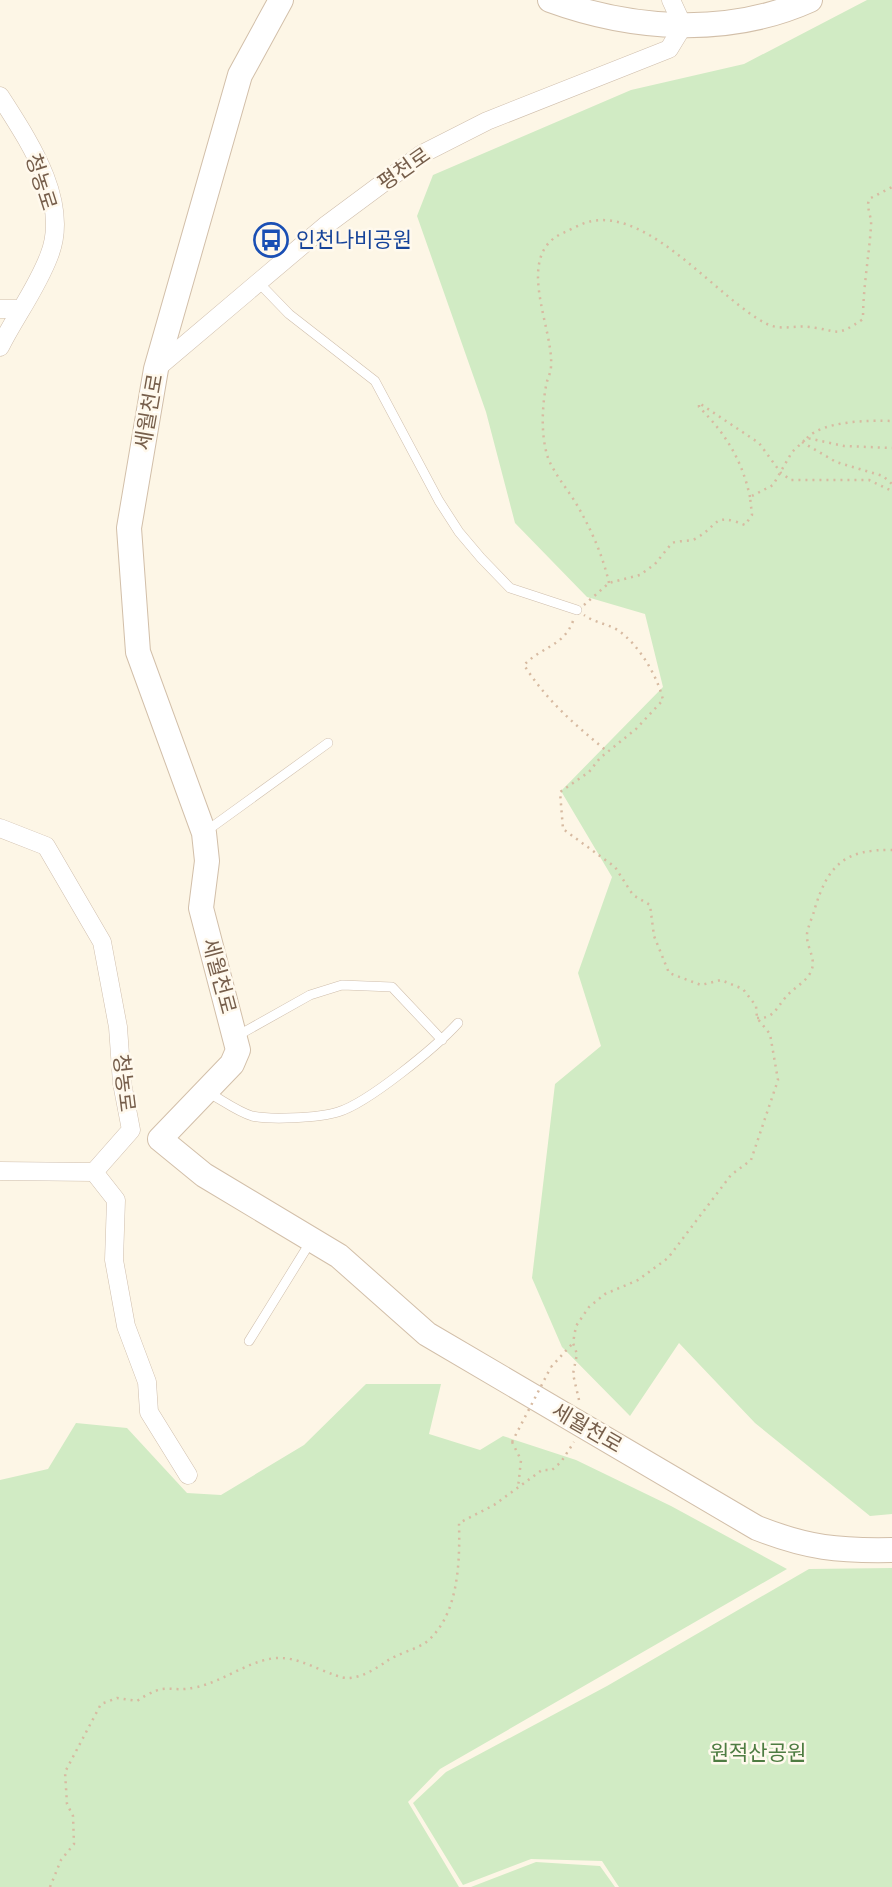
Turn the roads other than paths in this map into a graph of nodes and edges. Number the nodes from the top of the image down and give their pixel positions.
1 (281, 0) edge
2 (550, 0) edge
3 (671, 0) edge
4 (810, 0) edge
5 (683, 26) junction
6 (0, 96) edge
7 (259, 283) junction
8 (0, 309) edge
9 (19, 309) junction
10 (0, 346) edge
11 (156, 369) junction
12 (577, 610) road end
13 (328, 743) dead end
14 (0, 828) edge
15 (204, 833) junction
16 (458, 1023) dead end
17 (236, 1037) junction
18 (442, 1040) junction
19 (206, 1091) junction
20 (131, 1130) junction
21 (160, 1139) junction
22 (0, 1171) edge
23 (94, 1172) junction
24 (312, 1239) junction
25 (249, 1341) dead end
26 (188, 1475) dead end
27 (892, 1550) edge

1 - 11 street, 세월천로
2 - 5 street
3 - 5 street
4 - 5 street
5 - 7 street, 평천로
6 - 9 street, 청농로
7 - 11 street, 평천로
7 - 12 lane
8 - 9 street
9 - 10 street, 청농로
11 - 15 street, 세월천로
13 - 15 lane
14 - 20 street, 청농로
15 - 17 street, 세월천로
16 - 18 lane
17 - 18 lane, 세월천로
17 - 19 street, 세월천로
18 - 19 lane
19 - 21 street, 세월천로
20 - 21 street, 세월천로
20 - 23 street, 청농로
21 - 24 street, 세월천로
22 - 23 street
23 - 26 street
24 - 25 lane
24 - 27 street, 세월천로

